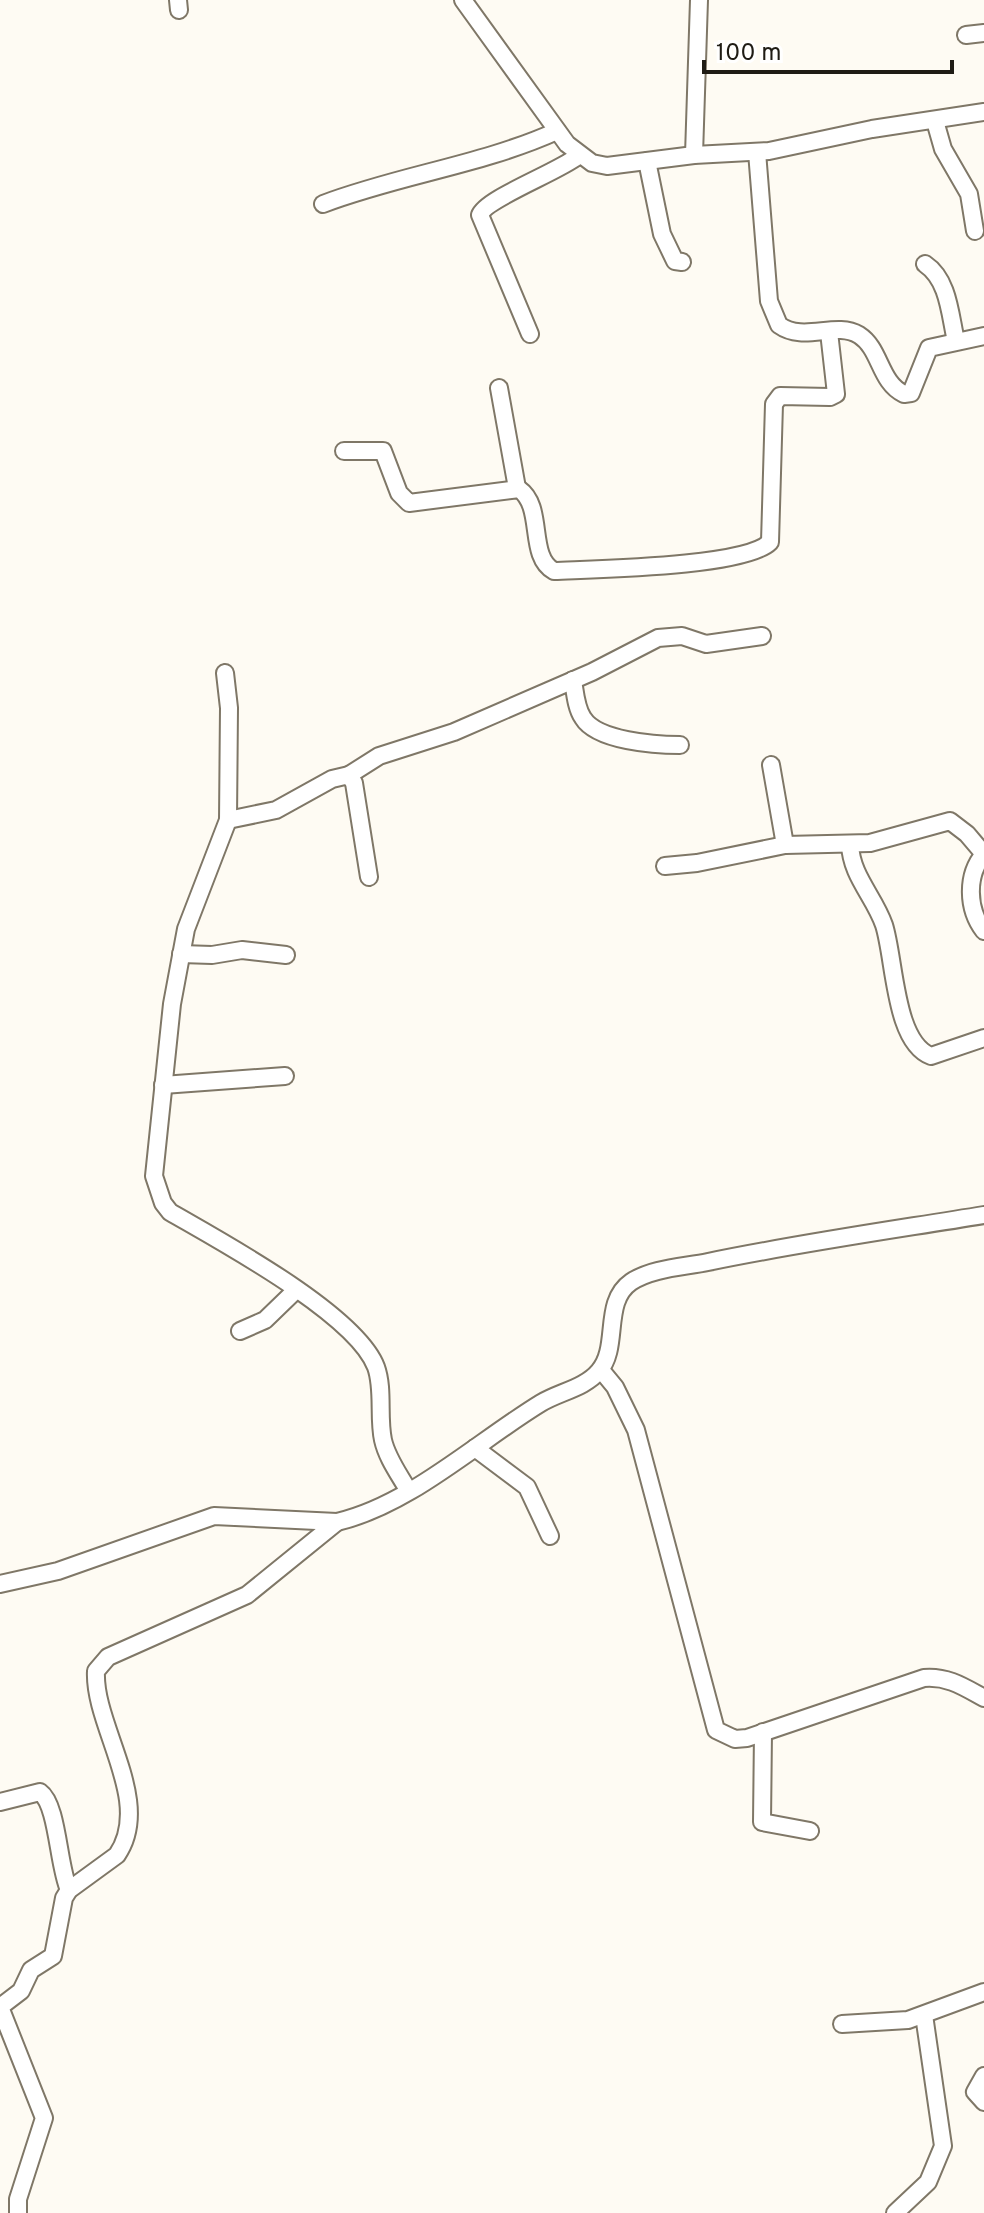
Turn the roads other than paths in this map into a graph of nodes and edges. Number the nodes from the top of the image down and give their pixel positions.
1 (463, 0) edge
2 (699, 0) edge
3 (984, 33) edge
4 (966, 35) dead end
5 (984, 112) edge
6 (935, 121) junction
7 (557, 131) junction
8 (757, 152) junction
9 (694, 155) junction
10 (578, 156) junction
11 (647, 161) junction
12 (323, 204) dead end
13 (975, 231) dead end
14 (682, 262) dead end
15 (925, 264) dead end
16 (829, 332) junction
17 (530, 334) dead end
18 (984, 336) edge
19 (956, 341) junction
20 (499, 388) dead end
21 (344, 451) dead end
22 (517, 488) junction
23 (762, 636) dead end
24 (225, 673) dead end
25 (573, 680) junction
26 (680, 745) dead end
27 (771, 765) dead end
28 (349, 775) junction
29 (228, 820) junction
30 (850, 844) junction
31 (785, 845) junction
32 (665, 866) dead end
33 (369, 877) dead end
34 (984, 931) edge
35 (181, 954) junction
36 (286, 955) dead end
37 (984, 1038) edge
38 (285, 1076) dead end
39 (163, 1085) junction
40 (984, 1215) edge
41 (296, 1290) junction
42 (240, 1331) dead end
43 (601, 1370) junction
44 (475, 1448) junction
45 (408, 1490) junction
46 (337, 1522) junction
47 (550, 1536) dead end
48 (0, 1584) edge
49 (984, 1698) edge
50 (763, 1732) junction
51 (0, 1802) edge
52 (810, 1831) dead end
53 (69, 1890) junction
54 (984, 1992) edge
55 (0, 2007) edge
56 (924, 2015) junction
57 (842, 2024) dead end
58 (984, 2076) edge
59 (984, 2102) edge
60 (18, 2213) edge
61 (895, 2213) edge

1 - 7 street
2 - 9 street
3 - 4 street
5 - 6 street
6 - 8 street
6 - 13 street
7 - 10 street
7 - 12 street
8 - 9 street
8 - 16 street
9 - 11 street
10 - 11 street
10 - 17 street
11 - 14 street
15 - 19 street
16 - 19 street
16 - 22 street
18 - 19 street
20 - 22 street
21 - 22 street
23 - 25 street
24 - 29 street
25 - 26 street
25 - 28 street
27 - 31 street
28 - 29 street
28 - 33 street
29 - 35 street
30 - 31 street
30 - 34 street
30 - 37 street
31 - 32 street
35 - 36 street
35 - 39 street
38 - 39 street
39 - 41 street
40 - 43 street
41 - 42 street
41 - 45 street
43 - 44 street
43 - 50 street
44 - 45 street
44 - 47 street
45 - 46 street
46 - 48 street
46 - 53 street
49 - 50 street
50 - 52 street
51 - 53 street
53 - 55 street
54 - 56 street
55 - 60 street
56 - 57 street
56 - 61 street
58 - 59 street

